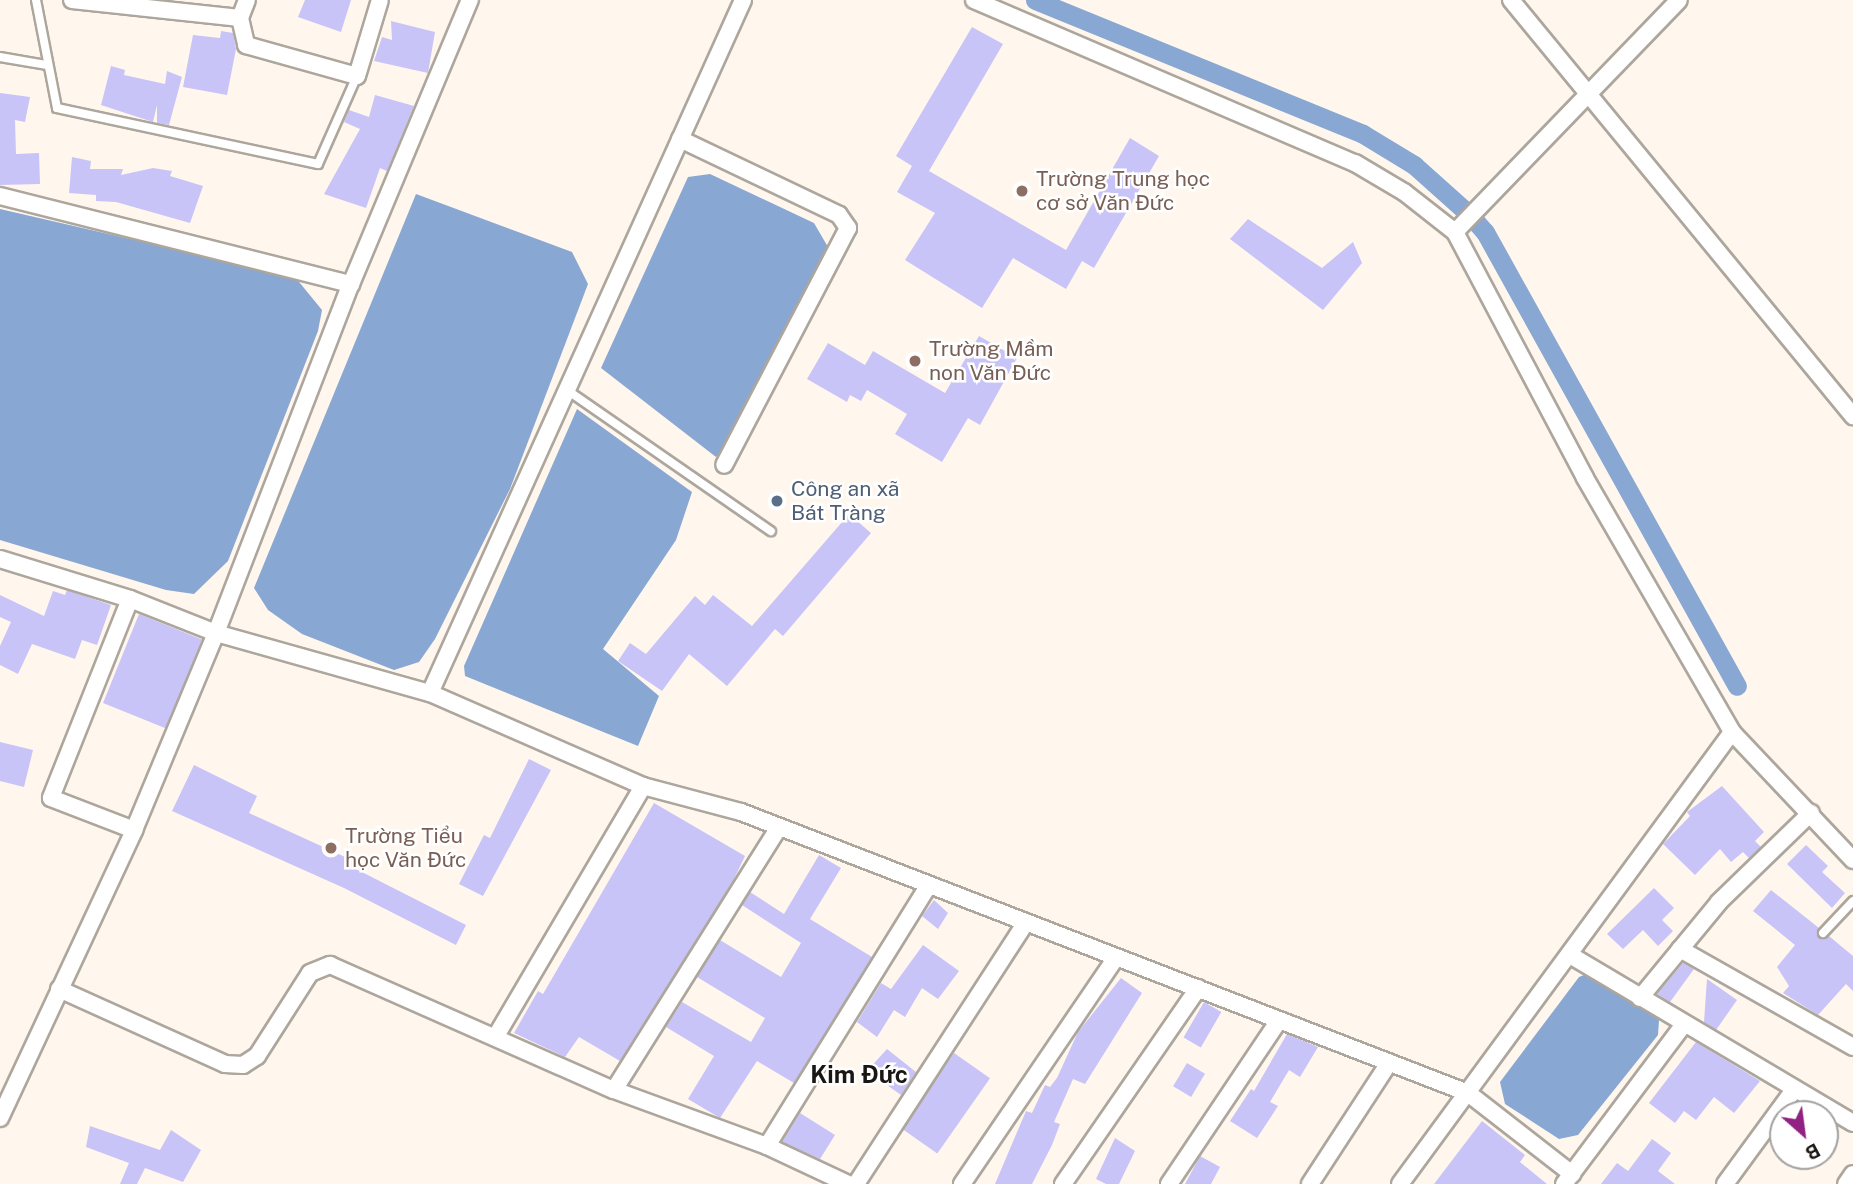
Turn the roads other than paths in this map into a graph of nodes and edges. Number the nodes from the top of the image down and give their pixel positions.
1 (36, 0) edge
2 (72, 0) edge
3 (247, 0) edge
4 (380, 0) edge
5 (470, 0) edge
6 (743, 0) edge
7 (974, 0) edge
8 (1511, 0) edge
9 (1679, 0) edge
10 (240, 18) junction
11 (0, 57) edge
12 (47, 65) junction
13 (357, 76) junction
14 (1589, 92) junction
15 (680, 139) junction
16 (0, 196) edge
17 (1459, 228) junction
18 (351, 284) junction
19 (567, 390) junction
20 (1853, 416) edge
21 (724, 465) dead end
22 (771, 530) dead end
23 (3, 560) edge
24 (0, 577) edge
25 (130, 599) junction
26 (216, 634) junction
27 (430, 693) junction
28 (1732, 732) junction
29 (643, 786) junction
30 (1811, 813) junction
31 (779, 827) junction
32 (134, 830) junction
33 (1853, 860) edge
34 (929, 885) junction
35 (1853, 901) edge
36 (1026, 922) junction
37 (1823, 933) dead end
38 (1680, 949) junction
39 (1570, 955) junction
40 (1116, 957) junction
41 (1198, 988) junction
42 (59, 989) junction
43 (1640, 998) junction
44 (1279, 1020) junction
45 (1684, 1024) junction
46 (496, 1036) junction
47 (1853, 1047) edge
48 (1389, 1063) junction
49 (614, 1090) junction
50 (1793, 1091) junction
51 (1468, 1093) junction
52 (0, 1118) edge
53 (1853, 1123) edge
54 (767, 1146) junction
55 (1853, 1174) edge
56 (1568, 1179) edge
57 (848, 1184) edge
58 (856, 1184) edge
59 (962, 1184) edge
60 (1063, 1184) edge
61 (1169, 1184) edge
62 (1310, 1184) edge
63 (1400, 1184) edge
64 (1725, 1184) edge
65 (1846, 1184) edge

1 - 12 lane
2 - 10 street
3 - 10 street
4 - 13 street
5 - 18 street
6 - 15 street
7 - 17 street
8 - 14 street
9 - 14 street
10 - 13 street
11 - 12 lane
12 - 13 lane
14 - 17 street
14 - 20 street
15 - 19 street
15 - 21 street
16 - 18 street
17 - 28 street
18 - 26 street
19 - 22 lane
19 - 27 street
23 - 24 street
23 - 25 street
25 - 26 street
25 - 32 street
26 - 27 street
26 - 32 street
27 - 29 street
28 - 30 street
28 - 39 street
29 - 31 street
29 - 46 street
30 - 33 street
30 - 38 street
31 - 34 street
31 - 49 street
32 - 42 street
34 - 36 street
34 - 54 street
35 - 37 lane
36 - 40 street
36 - 58 street
38 - 43 street
38 - 47 street
39 - 43 street
39 - 51 street
40 - 41 street
40 - 59 street
41 - 44 street
41 - 60 street
42 - 46 street
42 - 52 street
43 - 45 street
44 - 48 street
44 - 61 street
45 - 50 street
45 - 56 street
46 - 49 street
48 - 51 street
48 - 62 street
49 - 54 street
50 - 53 street
50 - 64 street
51 - 56 street
51 - 63 street
54 - 57 street
55 - 65 street

